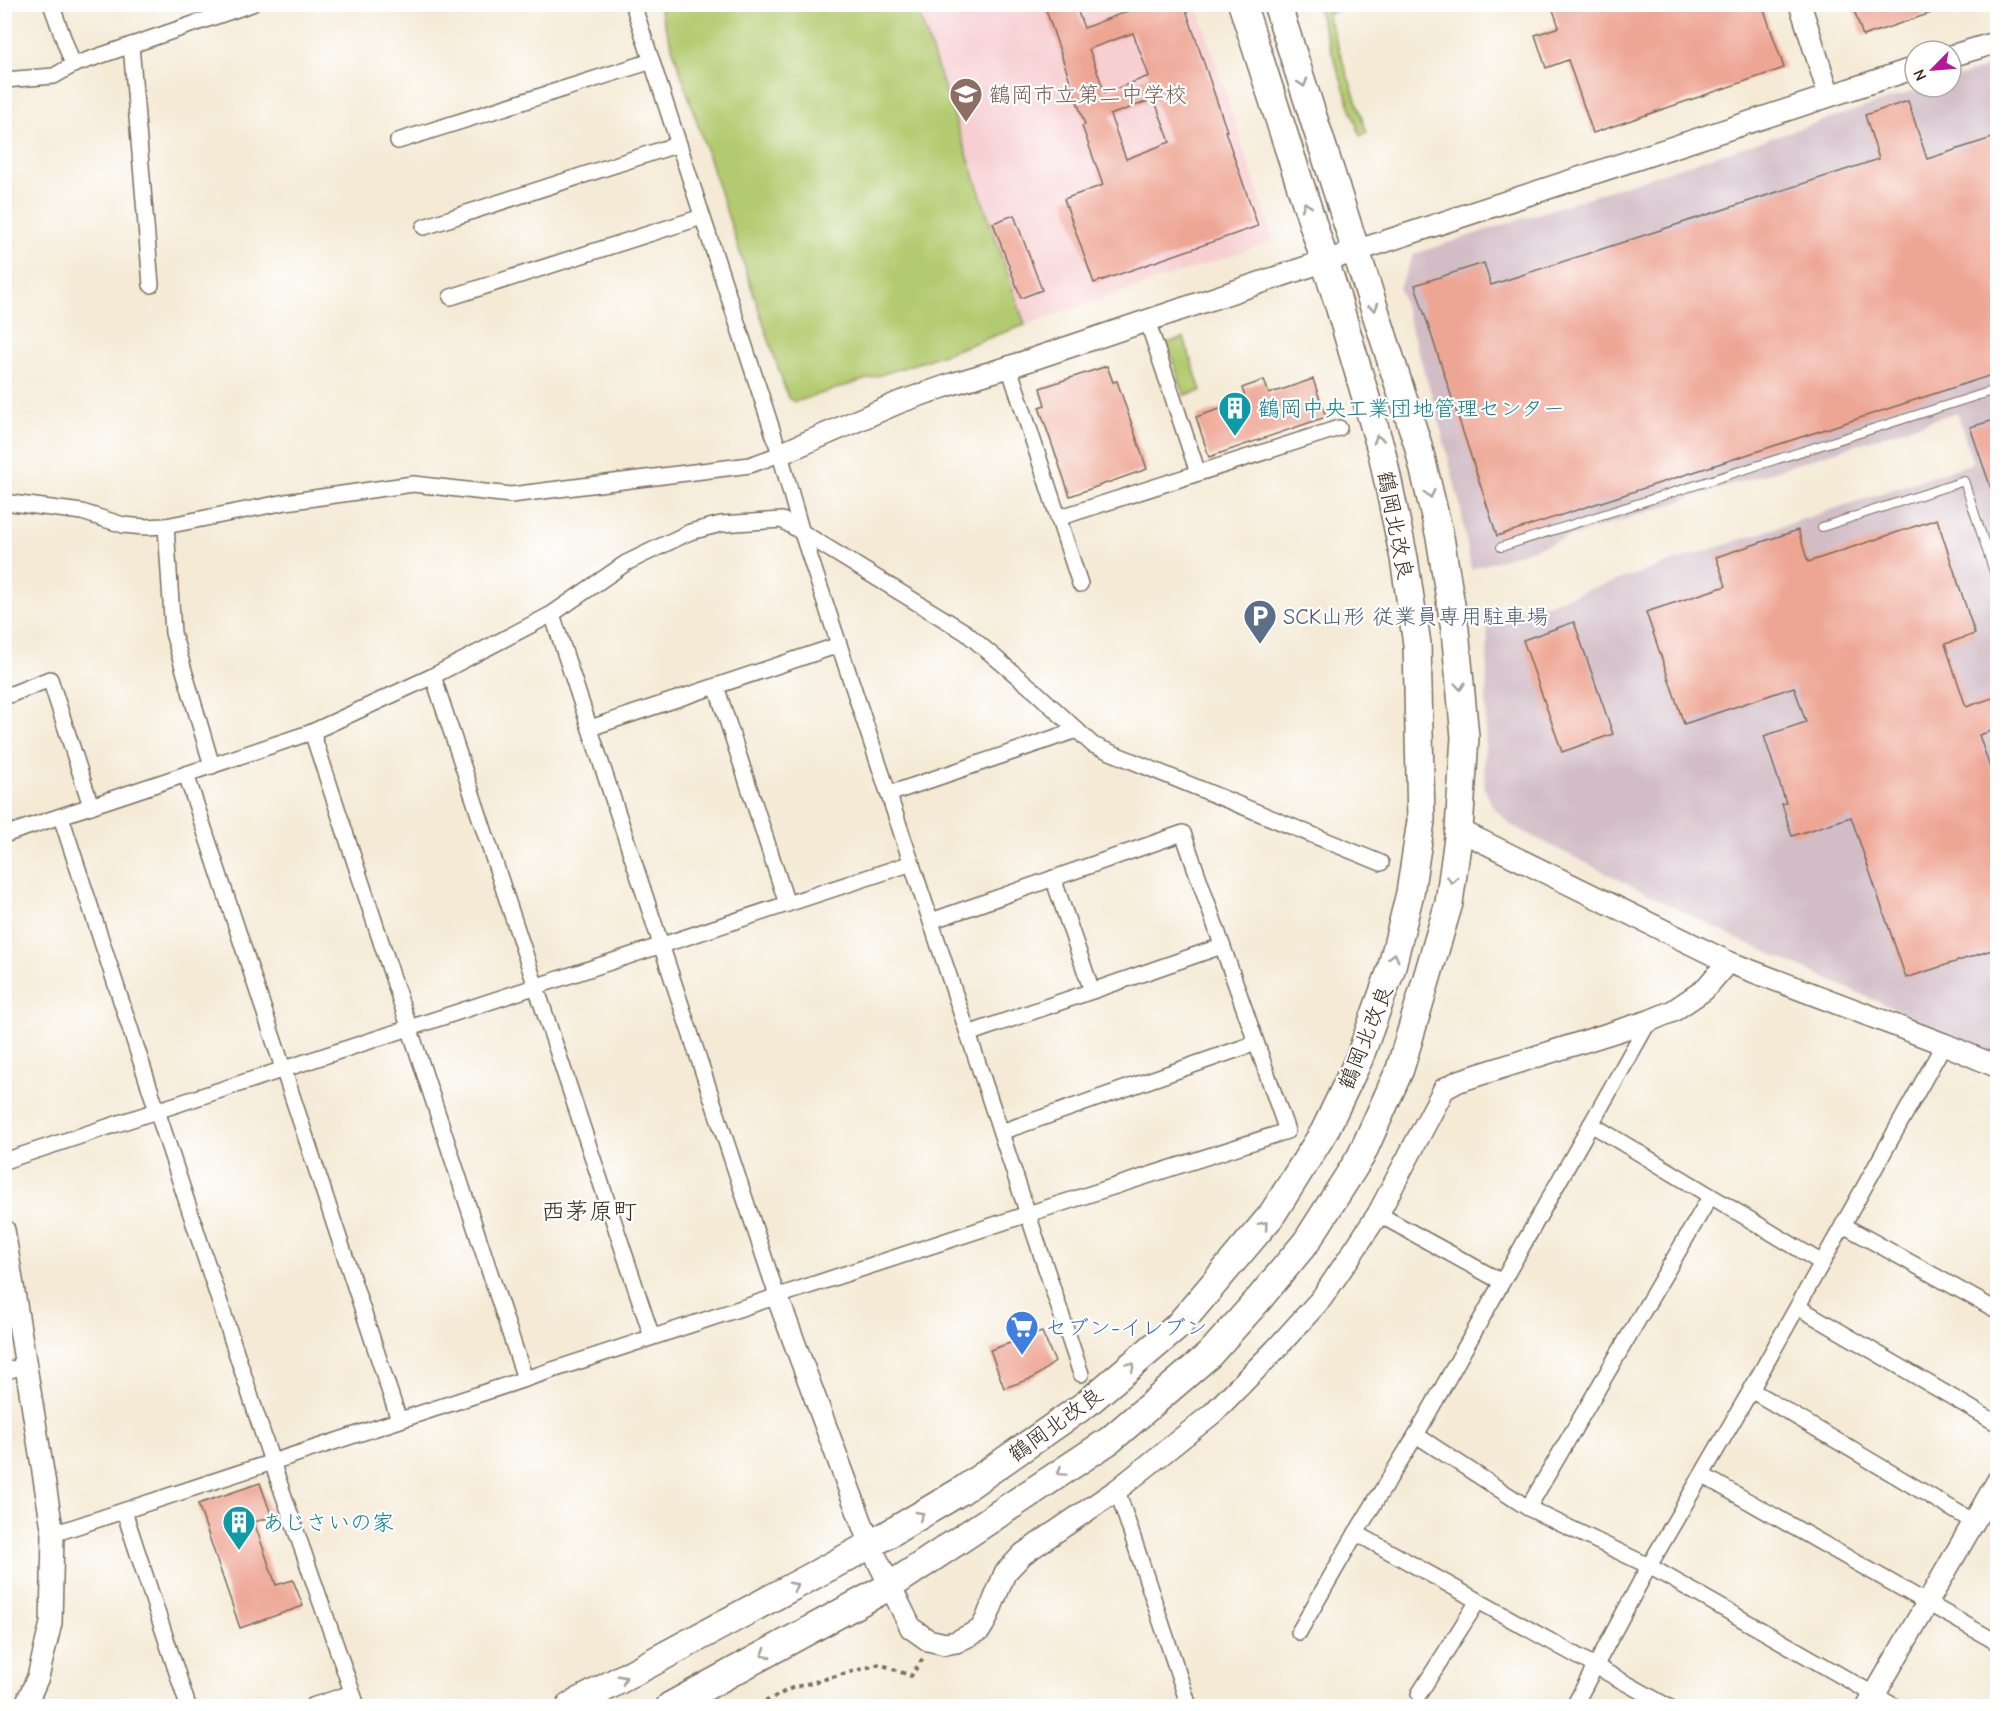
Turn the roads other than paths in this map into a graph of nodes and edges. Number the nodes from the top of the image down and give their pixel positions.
1 (51, 4) edge
2 (252, 4) edge
3 (633, 4) edge
4 (1242, 4) edge
5 (1277, 4) edge
6 (1800, 4) edge
7 (1998, 42) edge
8 (131, 45) junction
9 (1963, 52) edge
10 (652, 61) junction
11 (73, 64) junction
12 (1903, 72) edge
13 (4, 80) edge
14 (1829, 95) junction
15 (398, 141) dead end
16 (679, 144) junction
17 (702, 217) junction
18 (424, 227) dead end
19 (1356, 251) junction
20 (1324, 262) junction
21 (151, 285) dead end
22 (451, 297) dead end
23 (1147, 320) junction
24 (1009, 367) junction
25 (1998, 389) edge
26 (1339, 428) dead end
27 (780, 454) junction
28 (1198, 473) junction
29 (4, 502) edge
30 (1059, 518) junction
31 (166, 526) junction
32 (1822, 527) dead end
33 (801, 530) junction
34 (1501, 547) dead end
35 (1080, 584) dead end
36 (1998, 584) edge
37 (552, 615) junction
38 (839, 645) junction
39 (433, 676) junction
40 (716, 686) junction
41 (4, 697) edge
42 (590, 728) junction
43 (1077, 730) junction
44 (312, 732) junction
45 (212, 766) junction
46 (186, 774) junction
47 (889, 794) junction
48 (91, 806) junction
49 (61, 817) junction
50 (1460, 830) junction
51 (4, 835) edge
52 (1381, 862) dead end
53 (912, 863) junction
54 (1053, 878) junction
55 (787, 904) junction
56 (931, 921) junction
57 (661, 945) junction
58 (1222, 946) junction
59 (1728, 962) junction
60 (536, 986) junction
61 (1092, 991) junction
62 (1649, 1022) junction
63 (409, 1028) junction
64 (968, 1034) junction
65 (1256, 1043) junction
66 (1944, 1044) junction
67 (1998, 1068) edge
68 (283, 1069) junction
69 (158, 1110) junction
70 (1591, 1124) junction
71 (1001, 1132) junction
72 (4, 1161) edge
73 (1710, 1197) junction
74 (1028, 1214) junction
75 (1378, 1214) junction
76 (1843, 1225) junction
77 (4, 1230) edge
78 (1822, 1263) junction
79 (1502, 1282) junction
80 (777, 1296) junction
81 (1798, 1307) junction
82 (1998, 1311) edge
83 (652, 1337) junction
84 (26, 1365) junction
85 (4, 1372) edge
86 (1081, 1374) dead end
87 (525, 1379) junction
88 (1751, 1390) junction
89 (399, 1420) junction
90 (1998, 1424) edge
91 (1416, 1435) junction
92 (272, 1462) junction
93 (1702, 1475) junction
94 (1998, 1480) edge
95 (1117, 1490) junction
96 (1528, 1509) junction
97 (124, 1511) junction
98 (1974, 1522) junction
99 (1356, 1533) junction
100 (53, 1534) junction
101 (870, 1545) junction
102 (1649, 1566) junction
103 (890, 1586) junction
104 (1478, 1601) junction
105 (1926, 1604) junction
106 (1299, 1632) dead end
107 (1998, 1643) edge
108 (1596, 1667) junction
109 (1419, 1694) dead end
110 (354, 1700) edge
111 (1872, 1700) edge
112 (25, 1707) edge
113 (188, 1707) edge
114 (312, 1707) edge
115 (571, 1707) edge
116 (670, 1707) edge
117 (1189, 1707) edge
118 (1574, 1707) edge
119 (1667, 1707) edge
120 (1894, 1707) edge

1 - 11 street
2 - 8 street
3 - 10 street
20 -> 4 highway, 鶴岡北改良
5 -> 19 highway, 鶴岡北改良
6 - 14 street
7 - 9 street
8 - 11 street
8 - 21 street
10 - 15 street
10 - 16 street
11 - 13 street
12 - 14 street
14 - 19 street
16 - 17 street
16 - 18 street
17 - 22 street
17 - 27 street
19 - 20 street
19 -> 50 highway, 鶴岡北改良
20 - 23 street
101 -> 20 highway, 鶴岡北改良
23 - 24 street
23 - 28 street
24 - 27 street
24 - 30 street
25 - 34 lane
26 - 28 street
27 - 31 street
27 - 33 street
28 - 30 street
29 - 31 street
30 - 35 street
31 - 45 street
32 - 36 lane
33 - 37 street
33 - 38 street
33 - 43 street
37 - 39 street
37 - 42 street
38 - 40 street
38 - 47 street
39 - 44 street
39 - 60 street
40 - 42 street
40 - 55 street
41 - 48 street
42 - 57 street
43 - 47 street
43 - 52 street
44 - 45 street
44 - 63 street
45 - 46 street
46 - 48 street
46 - 68 street
47 - 53 street
48 - 49 street
49 - 51 street
49 - 69 street
50 - 59 street
50 -> 103 highway, 鶴岡北改良
53 - 55 street
53 - 56 street
54 - 56 street
54 - 58 street
54 - 61 street
55 - 57 street
56 - 64 street
57 - 60 street
57 - 80 street
58 - 61 street
58 - 65 street
59 - 62 street
59 - 66 street
60 - 63 street
60 - 83 street
61 - 64 street
62 - 70 street
62 - 75 street
63 - 68 street
63 - 87 street
64 - 71 street
65 - 71 street
65 - 74 street
66 - 67 street
66 - 76 street
68 - 69 street
68 - 89 street
69 - 72 street
69 - 92 street
70 - 73 street
70 - 79 street
71 - 74 street
73 - 78 street
73 - 96 street
74 - 80 street
74 - 86 street
75 - 79 street
75 - 95 street
76 - 78 street
76 - 82 street
77 - 84 street
78 - 81 street
79 - 91 street
80 - 83 street
80 - 101 street
81 - 88 street
81 - 90 street
83 - 87 street
84 - 85 street
84 - 100 street
87 - 89 street
88 - 93 street
88 - 98 street
89 - 92 street
91 - 96 street
91 - 99 street
92 - 97 street
92 - 110 street
93 - 102 street
93 - 105 street
94 - 98 street
95 - 103 street
95 - 117 street
96 - 102 street
97 - 100 street
97 - 113 street
98 - 105 street
99 - 104 street
99 - 106 street
100 - 112 street
101 - 103 street
115 -> 101 highway, 鶴岡北改良
102 - 108 street
102 - 111 street
103 -> 116 highway, 鶴岡北改良
104 - 108 street
104 - 109 street
105 - 107 street
105 - 111 street
108 - 118 street
108 - 119 street
110 - 114 street
111 - 120 street

